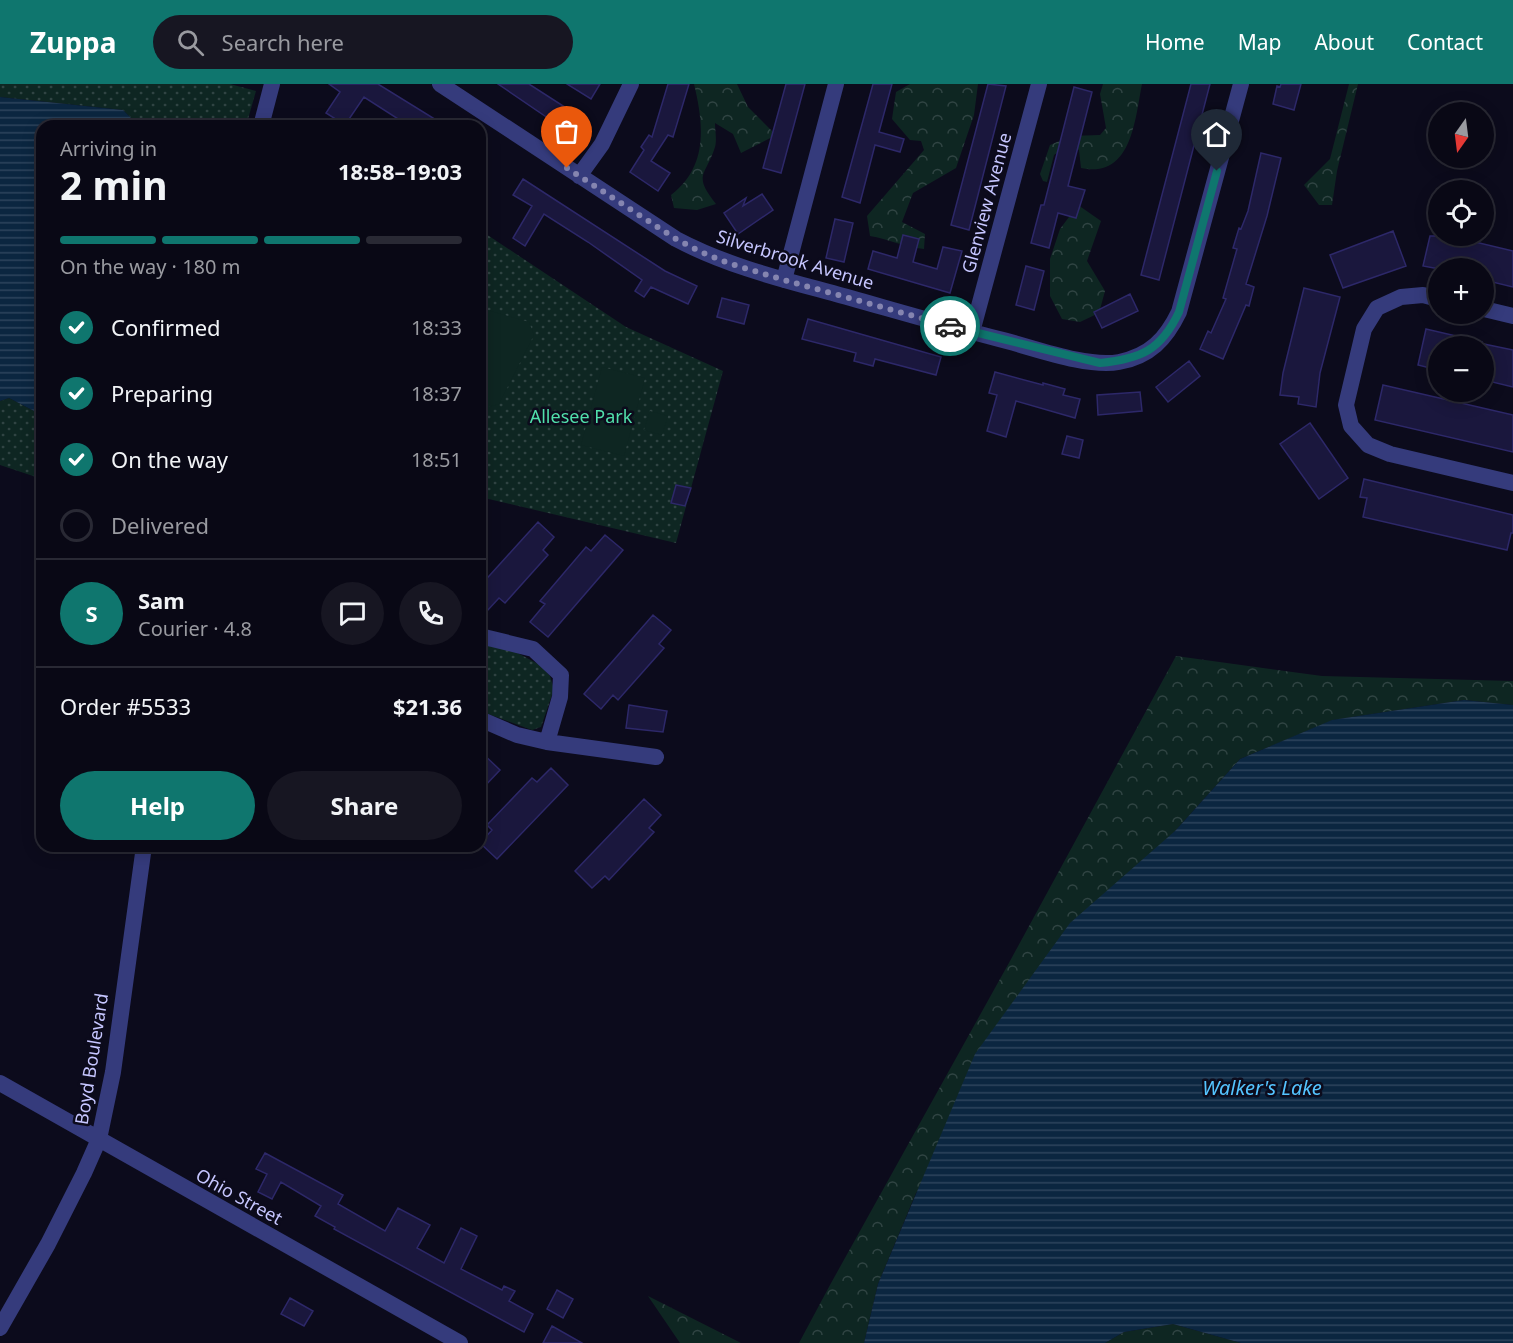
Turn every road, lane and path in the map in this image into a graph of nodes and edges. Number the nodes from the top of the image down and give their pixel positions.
1 (272, 84) edge
2 (440, 84) edge
3 (631, 84) edge
4 (836, 84) edge
5 (1039, 84) edge
6 (1241, 84) edge
7 (263, 120) edge
8 (579, 176) junction
9 (784, 280) junction
10 (1428, 296) edge
11 (1494, 311) edge
12 (1513, 316) edge
13 (972, 332) junction
14 (1513, 483) edge
15 (486, 637) edge
16 (486, 722) edge
17 (547, 742) junction
18 (656, 757) dead end
19 (143, 852) edge
20 (0, 1083) edge
21 (99, 1139) junction
22 (0, 1328) edge
23 (460, 1343) edge

1 - 7 street
2 - 8 street, Silverbrook Avenue
3 - 8 street
4 - 9 street
5 - 13 street, Glenview Avenue
6 - 13 street, Silverbrook Avenue
8 - 9 street, Silverbrook Avenue
9 - 13 street, Silverbrook Avenue
10 - 14 street
11 - 12 street
15 - 17 street
16 - 17 street
17 - 18 street
19 - 21 street, Boyd Boulevard
20 - 21 street, Ohio Street
21 - 22 street, Boyd Boulevard
21 - 23 street, Ohio Street

